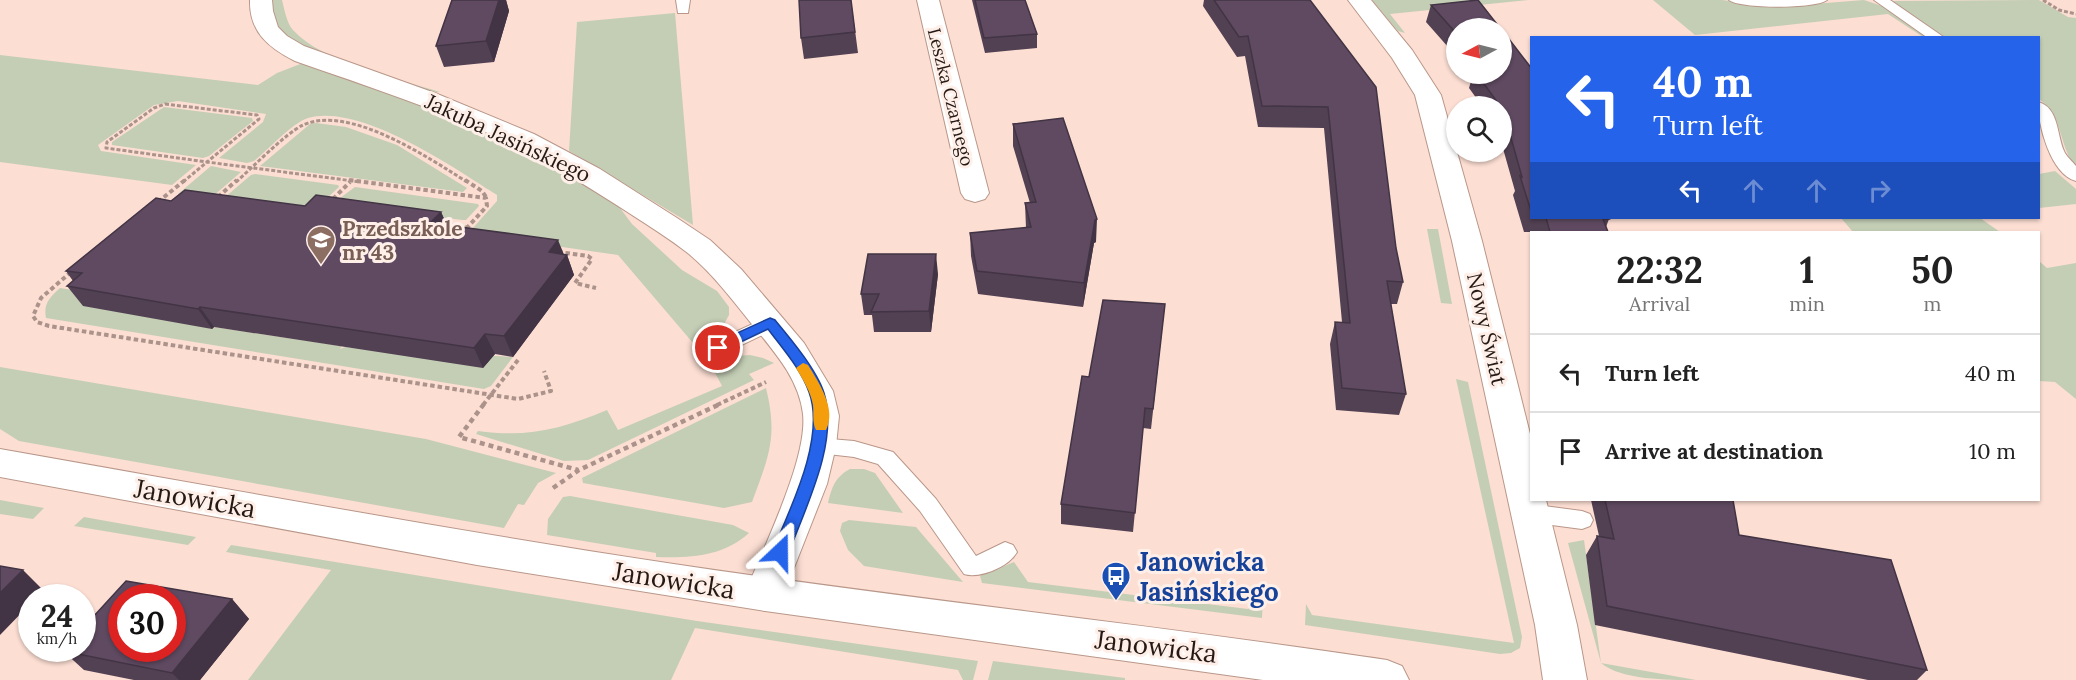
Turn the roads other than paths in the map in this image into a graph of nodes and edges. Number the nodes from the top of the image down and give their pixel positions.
1 (261, 0) edge
2 (928, 0) edge
3 (1359, 0) edge
4 (1736, 0) edge
5 (1820, 0) edge
6 (1881, 0) edge
7 (1935, 36) edge
8 (2040, 109) edge
9 (2076, 176) edge
10 (975, 193) dead end
11 (770, 323) junction
12 (718, 348) dead end
13 (818, 446) junction
14 (0, 463) edge
15 (1529, 513) junction
16 (1582, 520) dead end
17 (1005, 552) dead end
18 (765, 594) junction
19 (1387, 680) edge
20 (1565, 680) edge

1 - 11 street, Jakuba Jasińskiego
2 - 10 street, Leszka Czarnego
3 - 15 street, Nowy Świat
4 - 5 lane
6 - 7 lane
8 - 9 lane
11 - 12 lane
11 - 13 street, Jakuba Jasińskiego
13 - 17 lane
13 - 18 street, Jakuba Jasińskiego
14 - 18 street, Janowicka
15 - 16 lane
15 - 20 street, Nowy Świat
18 - 19 street, Janowicka

